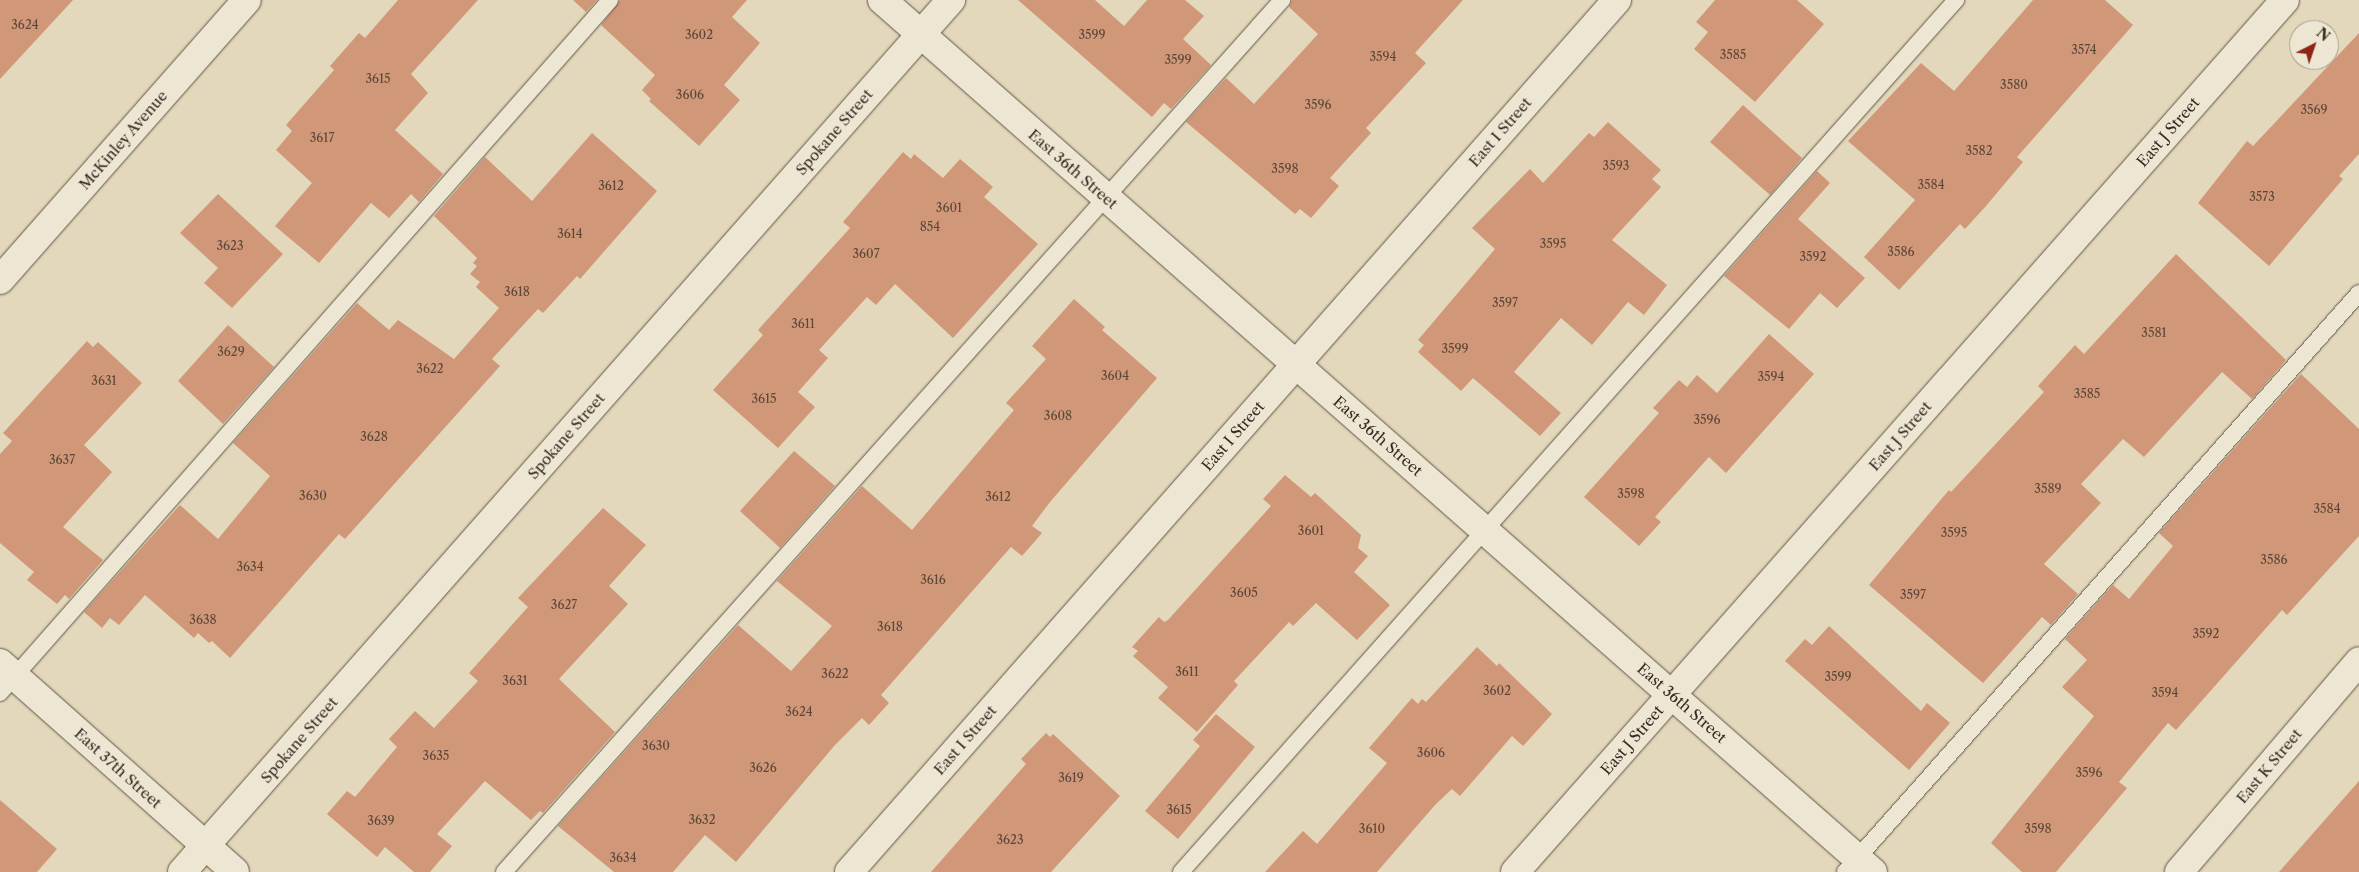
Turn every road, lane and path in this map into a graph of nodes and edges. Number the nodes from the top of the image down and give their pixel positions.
1 (247, 0) edge
2 (610, 0) edge
3 (882, 0) edge
4 (951, 0) edge
5 (1282, 0) edge
6 (1617, 0) edge
7 (1956, 0) edge
8 (2285, 0) edge
9 (921, 34) junction
10 (1106, 197) junction
11 (0, 280) edge
12 (2359, 293) edge
13 (1296, 364) junction
14 (1484, 529) junction
15 (2359, 661) edge
16 (5, 678) edge
17 (1672, 694) junction
18 (205, 846) junction
19 (1859, 867) edge
20 (182, 872) edge
21 (236, 872) edge
22 (504, 872) edge
23 (849, 872) edge
24 (1181, 872) edge
25 (1515, 872) edge
26 (2179, 872) edge

1 - 11 street, McKinley Avenue
2 - 16 lane
3 - 9 street, East 36th Street
4 - 9 street, Spokane Street
5 - 10 lane
6 - 13 street, East I Street
7 - 14 lane
8 - 17 street, East J Street
9 - 10 street, East 36th Street
9 - 18 street, Spokane Street
10 - 13 street, East 36th Street
10 - 22 lane
12 - 19 lane
13 - 14 street, East 36th Street
13 - 23 street, East I Street
14 - 17 street, East 36th Street
14 - 24 lane
15 - 26 street, East K Street
16 - 18 street, East 37th Street
17 - 19 street, East 36th Street
17 - 25 street, East J Street
18 - 20 street, Spokane Street
18 - 21 street, East 37th Street

